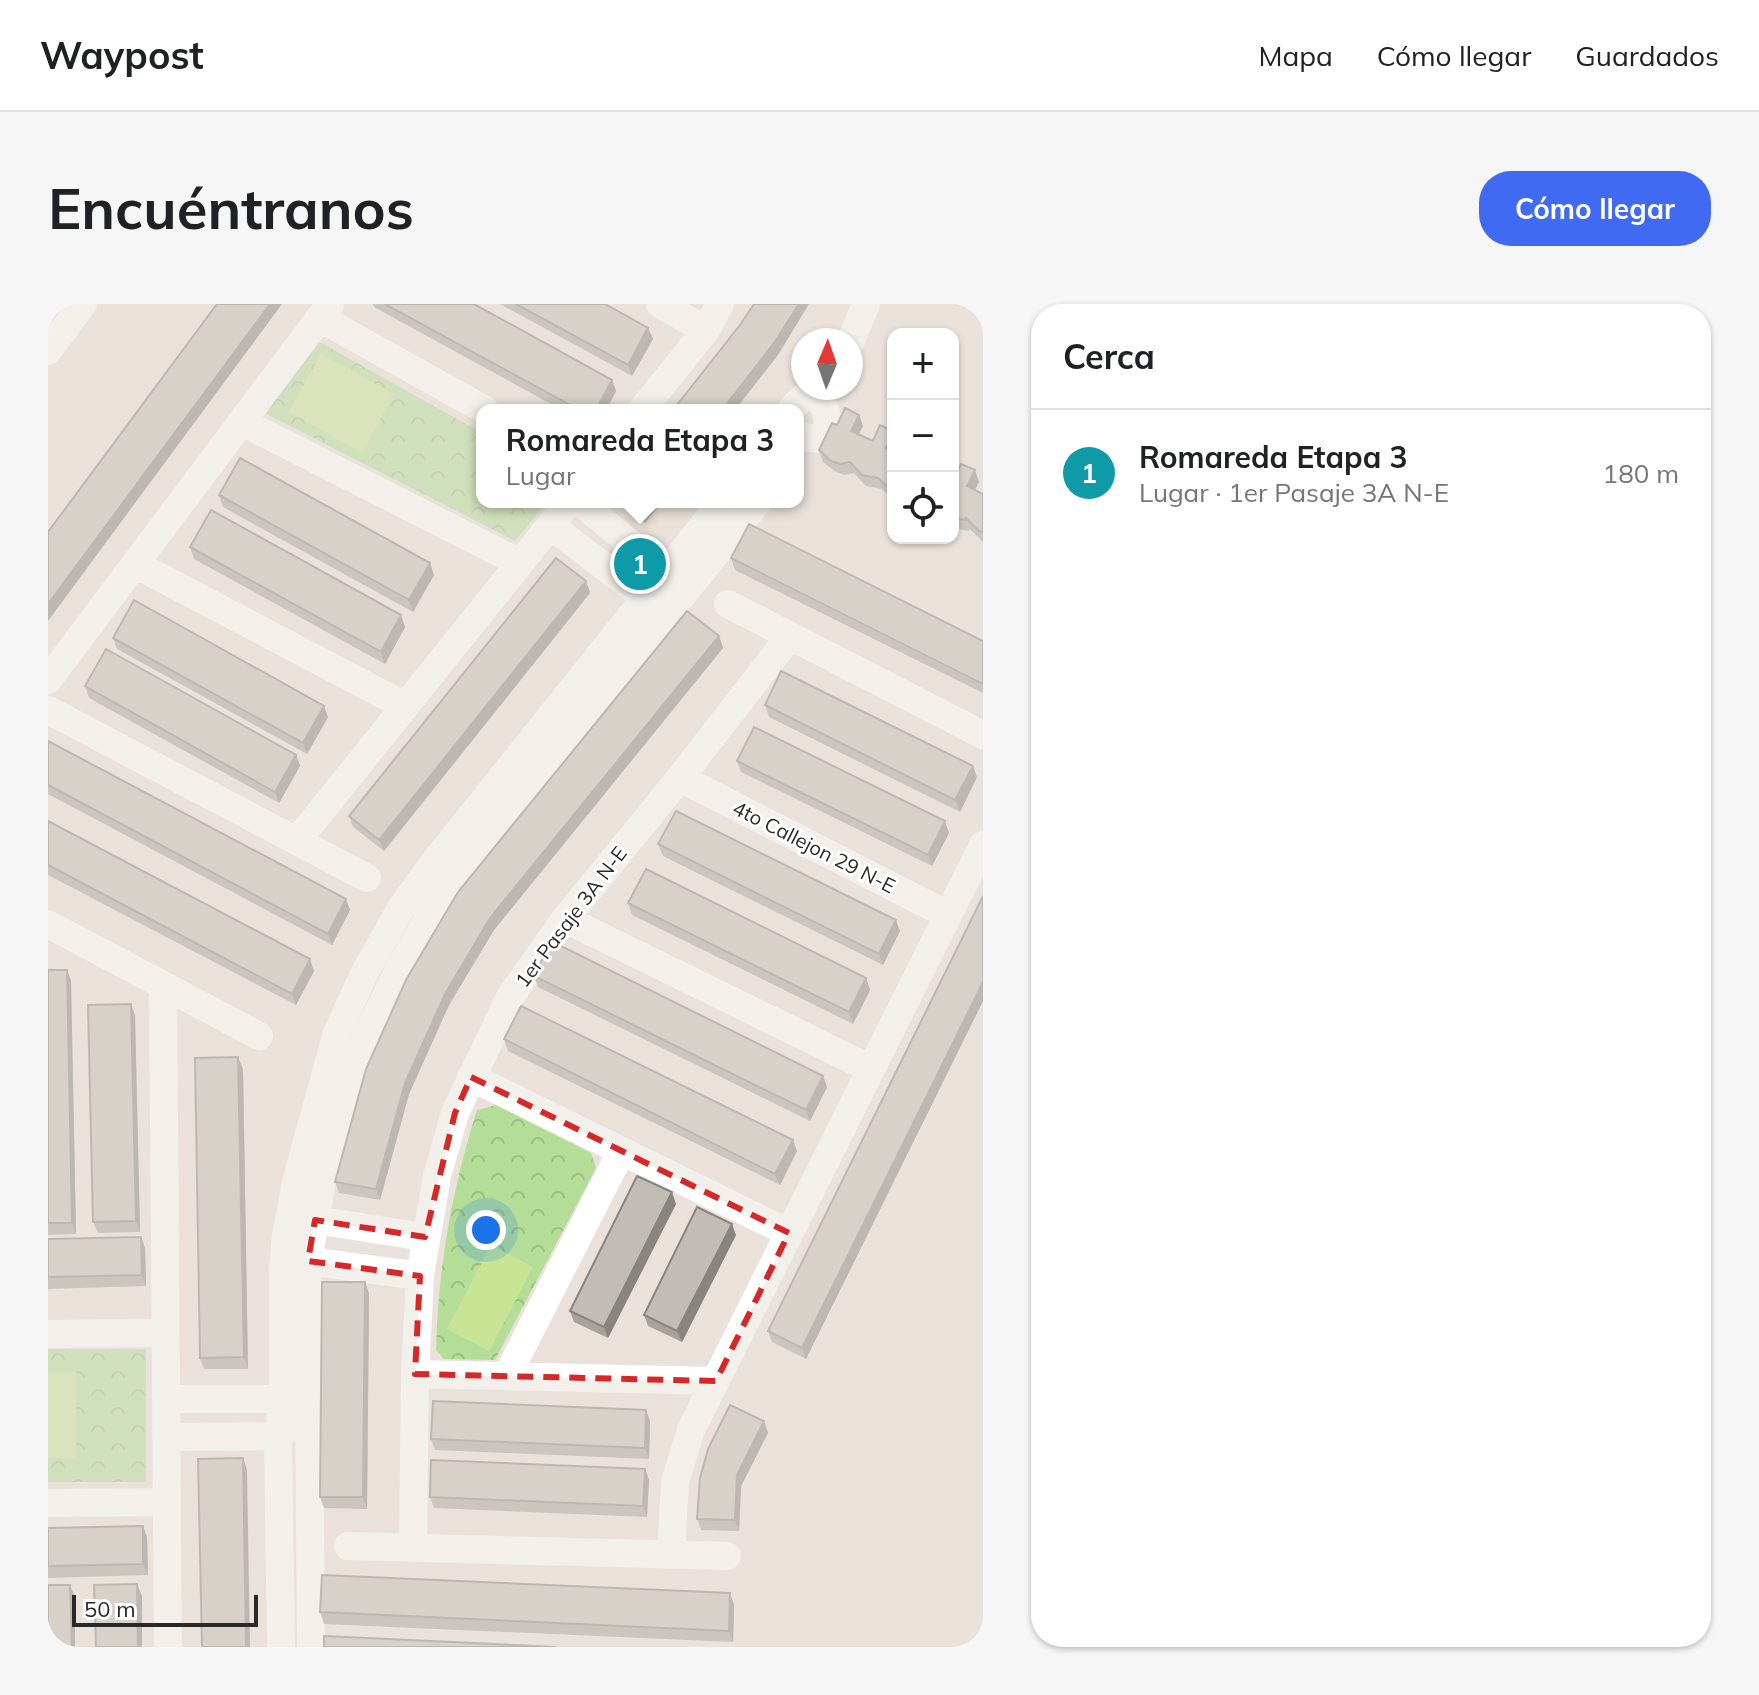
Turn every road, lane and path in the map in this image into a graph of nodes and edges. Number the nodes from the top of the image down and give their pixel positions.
1 (83, 304) edge
2 (660, 304) edge
3 (720, 304) edge
4 (866, 304) edge
5 (325, 311) edge
6 (856, 328) edge
7 (706, 330) junction
8 (51, 340) edge
9 (825, 400) edge
10 (476, 404) edge
11 (647, 404) edge
12 (242, 422) junction
13 (809, 435) edge
14 (564, 508) edge
15 (587, 508) edge
16 (717, 508) edge
17 (753, 508) edge
18 (550, 525) junction
19 (520, 563) junction
20 (135, 564) junction
21 (665, 572) junction
22 (645, 598) junction
23 (677, 603) junction
24 (728, 604) dead end
25 (790, 636) junction
26 (48, 680) edge
27 (405, 706) junction
28 (48, 710) edge
29 (983, 735) edge
30 (680, 778) junction
31 (297, 841) junction
32 (983, 845) edge
33 (367, 878) dead end
34 (948, 915) junction
35 (565, 919) junction
36 (48, 924) edge
37 (163, 987) junction
38 (259, 1036) dead end
39 (871, 1069) junction
40 (471, 1077) junction
41 (621, 1152) junction
42 (315, 1220) junction
43 (789, 1233) junction
44 (286, 1235) junction
45 (425, 1237) junction
46 (308, 1261) junction
47 (420, 1276) junction
48 (165, 1333) junction
49 (48, 1334) edge
50 (415, 1374) junction
51 (508, 1374) junction
52 (716, 1381) junction
53 (166, 1399) junction
54 (283, 1399) junction
55 (308, 1417) junction
56 (278, 1436) junction
57 (166, 1437) junction
58 (167, 1502) junction
59 (48, 1503) edge
60 (348, 1546) dead end
61 (413, 1547) junction
62 (671, 1554) junction
63 (727, 1556) dead end
64 (168, 1647) edge
65 (281, 1647) edge
66 (311, 1647) edge

1 - 8 street
2 - 7 street
3 - 7 street
4 - 6 street
5 - 10 street
5 - 12 street
7 - 11 street
9 - 13 street
12 - 19 street
12 - 20 street
14 - 18 street
15 - 21 street
16 - 21 street
17 - 23 street
18 - 19 street
18 - 22 street
19 - 27 street
20 - 26 street
20 - 27 street
21 - 22 street
21 - 23 street
22 - 23 street
22 - 44 street
23 - 42 street
24 - 25 street
25 - 29 street
25 - 30 street, 1er Pasaje 3A N-E
27 - 31 street
28 - 31 street
30 - 34 street, 4to Callejon 29 N-E
30 - 35 street, 1er Pasaje 3A N-E
31 - 33 street
32 - 34 street
34 - 39 street
35 - 39 street
35 - 40 street, 1er Pasaje 3A N-E
36 - 37 street
37 - 38 street
37 - 48 street
39 - 43 street
40 - 41 street
40 - 45 street, 1er Pasaje 3A N-E
41 - 43 street
41 - 51 street
42 - 44 street
42 - 45 street
42 - 46 street
43 - 52 street
44 - 46 street
44 - 54 street
45 - 47 street, 1er Pasaje 3A N-E
46 - 47 street
46 - 55 street
47 - 50 street, 1er Pasaje 3A N-E
48 - 49 street
48 - 53 street
50 - 51 street
50 - 61 street, 1er Pasaje 3A N-E
51 - 52 street
52 - 62 street
53 - 54 street
53 - 57 street
54 - 55 street
54 - 56 street
55 - 56 street
55 - 66 street
56 - 57 street
56 - 65 street
57 - 58 street
58 - 59 street
58 - 64 street
60 - 61 street
61 - 62 street
62 - 63 street

